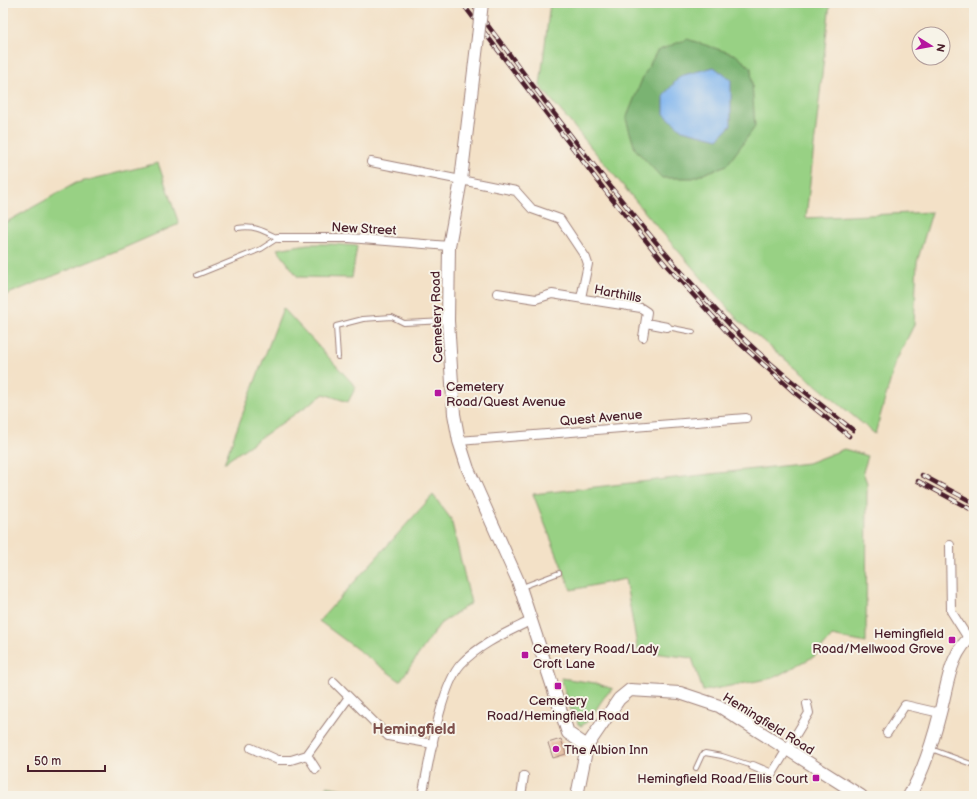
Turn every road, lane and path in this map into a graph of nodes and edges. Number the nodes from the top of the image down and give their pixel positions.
1 (482, 3) edge
2 (371, 162) dead end
3 (461, 180) junction
4 (238, 228) dead end
5 (278, 238) junction
6 (449, 246) junction
7 (197, 275) dead end
8 (498, 293) dead end
9 (581, 298) junction
10 (448, 321) junction
11 (646, 323) junction
12 (667, 327) joint
13 (693, 332) dead end
14 (643, 337) dead end
15 (338, 357) dead end
16 (746, 418) dead end
17 (459, 441) junction
18 (950, 544) dead end
19 (559, 573) dead end
20 (520, 588) junction
21 (530, 621) junction
22 (971, 636) edge
23 (334, 682) dead end
24 (348, 697) junction
25 (807, 704) dead end
26 (940, 713) junction
27 (887, 733) dead end
28 (433, 744) junction
29 (586, 746) junction
30 (251, 748) dead end
31 (929, 748) junction
32 (786, 750) junction
33 (307, 755) junction
34 (753, 766) joint
35 (974, 766) edge
36 (696, 768) dead end
37 (316, 769) dead end
38 (524, 776) dead end
39 (422, 796) edge
40 (521, 796) edge
41 (577, 796) edge
42 (861, 796) edge
43 (909, 796) edge

1 - 3 street, Cemetery Road, bridge
2 - 3 street, Harthills
3 - 6 street, Cemetery Road
3 - 9 street, Harthills
4 - 5 lane
5 - 6 street, New Street
5 - 7 lane
6 - 10 street, Cemetery Road
8 - 9 street, Harthills
9 - 11 street, Harthills
10 - 15 lane
10 - 17 street, Cemetery Road
11 - 12 street
11 - 14 street, Harthills
12 - 13 lane
16 - 17 street, Quest Avenue
17 - 20 street, Cemetery Road
18 - 22 street
19 - 20 lane
20 - 21 street, Cemetery Road
21 - 28 street
21 - 29 street, Cemetery Road
22 - 26 street
23 - 24 street
24 - 28 street
24 - 33 street
25 - 32 street
26 - 27 street
26 - 31 street
28 - 39 street
29 - 32 street, Hemingfield Road
29 - 41 street
30 - 33 street
31 - 35 lane
31 - 43 street
32 - 34 street
32 - 42 street, Hemingfield Road
33 - 37 street
34 - 36 lane
38 - 40 street

